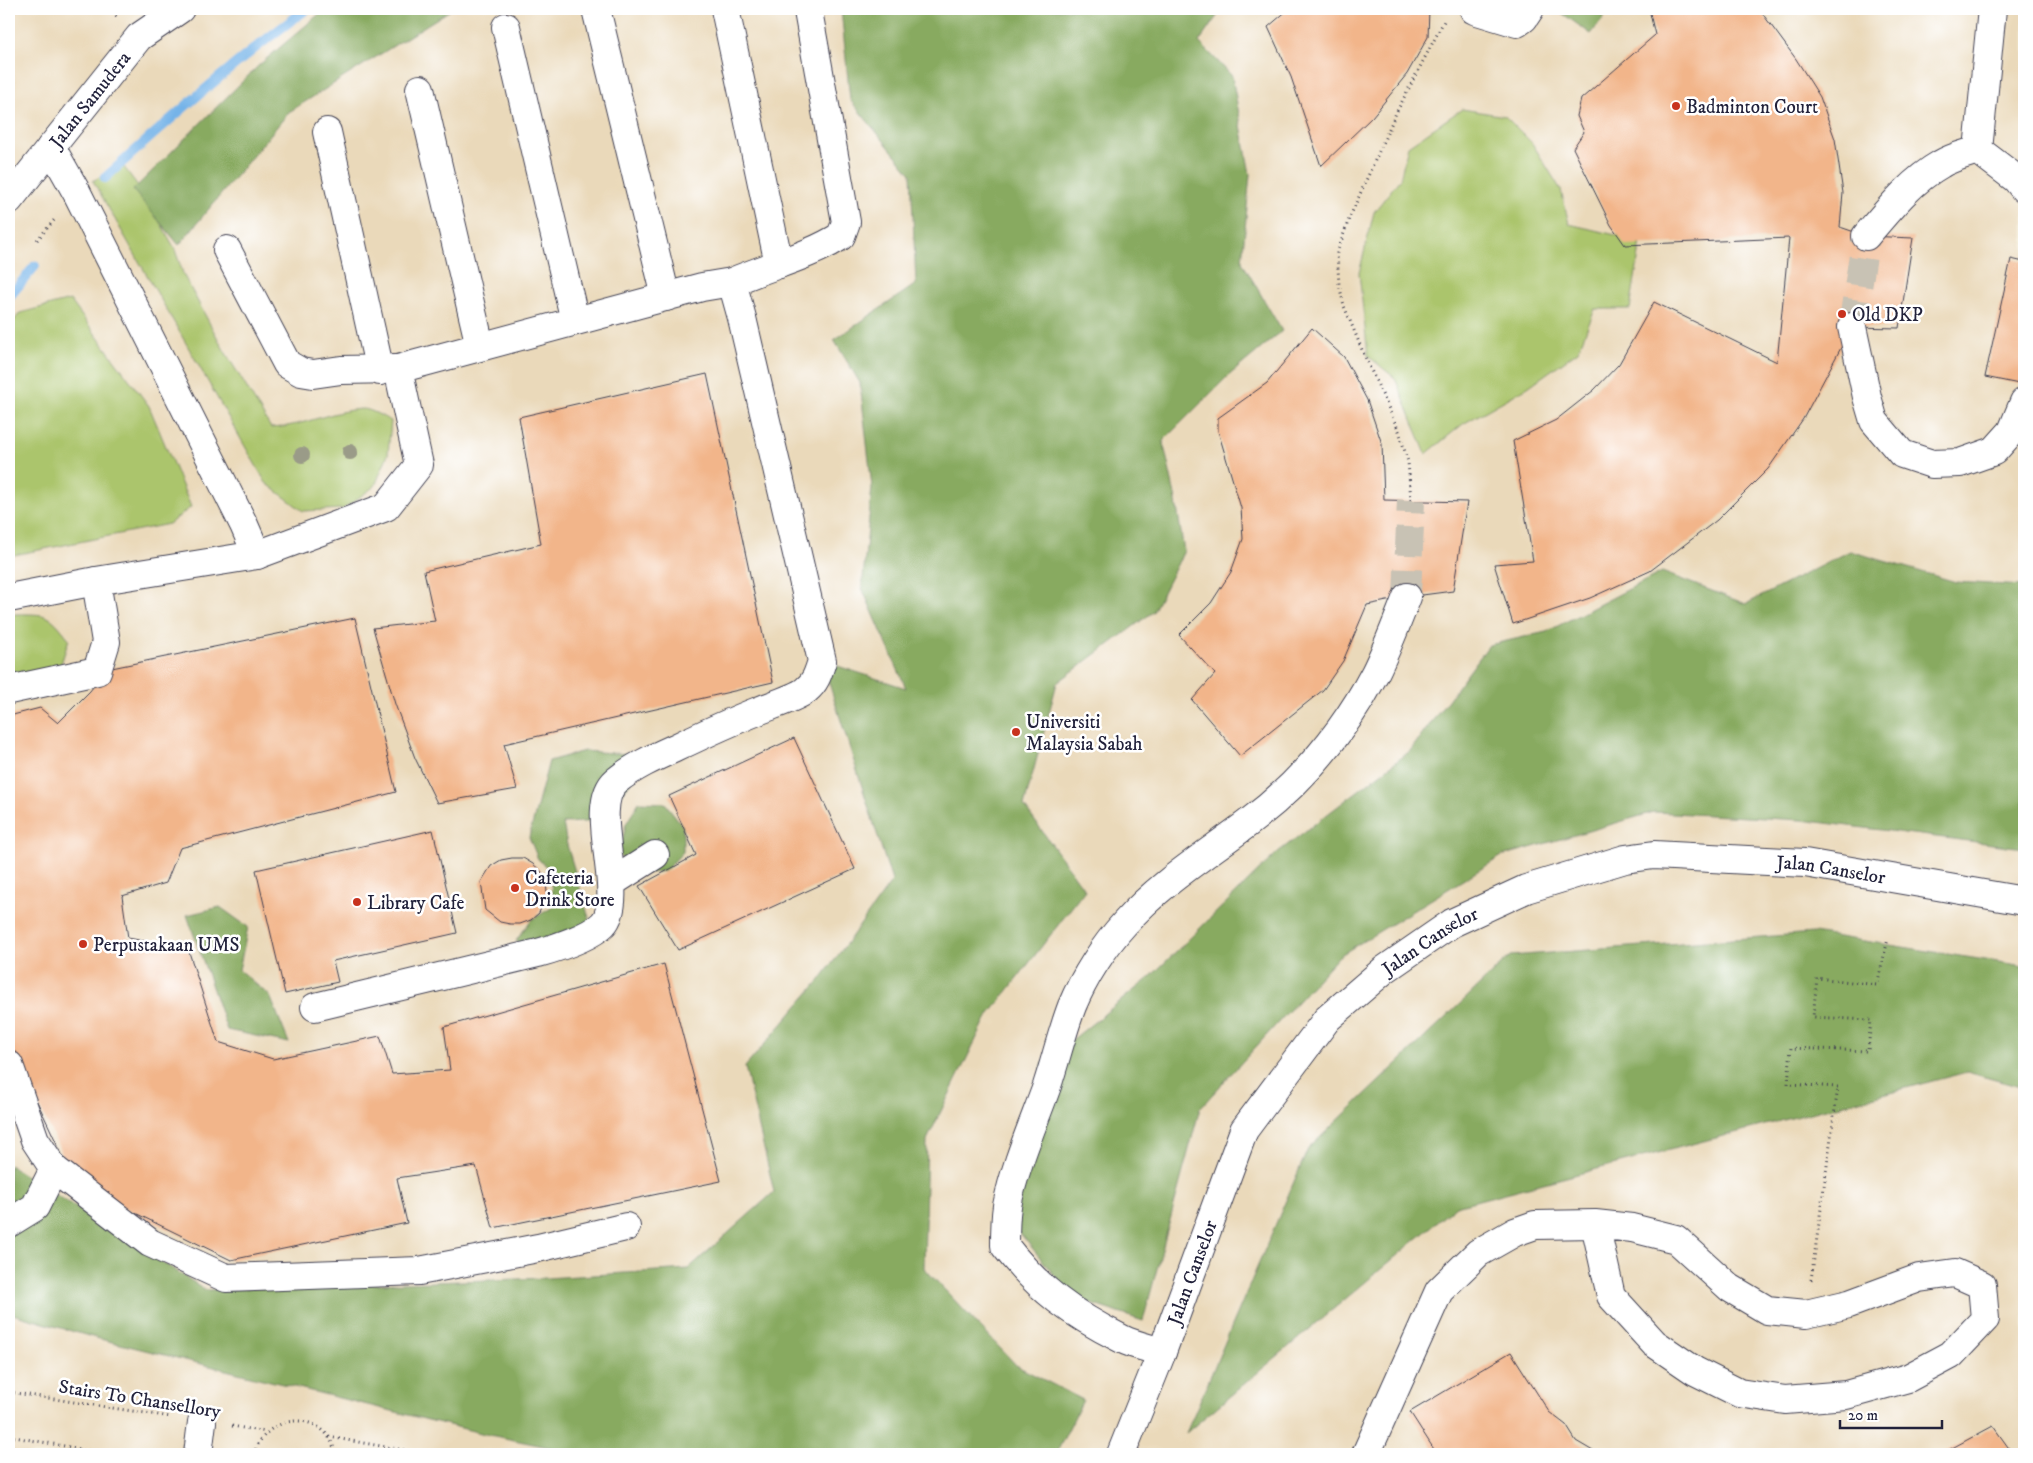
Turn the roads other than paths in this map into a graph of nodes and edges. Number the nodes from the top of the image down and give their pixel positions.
1 (180, 9) edge
2 (596, 9) edge
3 (725, 9) edge
4 (1530, 9) edge
5 (1992, 9) edge
6 (1474, 10) edge
7 (808, 11) dead end
8 (506, 27) dead end
9 (420, 89) dead end
10 (327, 132) dead end
11 (51, 148) junction
12 (1978, 150) junction
13 (2024, 189) edge
14 (9, 200) edge
15 (1866, 236) tunnel mouth
16 (227, 250) dead end
17 (779, 264) junction
18 (732, 282) junction
19 (666, 297) junction
20 (575, 321) junction
21 (1852, 326) tunnel mouth
22 (480, 346) junction
23 (389, 370) junction
24 (2024, 402) edge
25 (257, 555) junction
26 (96, 581) junction
27 (1407, 596) tunnel mouth
28 (9, 598) edge
29 (9, 690) edge
30 (655, 855) dead end
31 (611, 883) junction
32 (2024, 901) edge
33 (315, 1008) dead end
34 (9, 1065) edge
35 (54, 1169) junction
36 (9, 1223) edge
37 (1596, 1224) junction
38 (626, 1227) dead end
39 (1162, 1352) junction
40 (202, 1422) road end
41 (198, 1454) edge
42 (1121, 1454) edge
43 (1366, 1454) edge

1 - 11 street, Jalan Samudera
2 - 19 street
3 - 17 street
4 - 6 street
5 - 12 street
7 - 17 street
8 - 20 street
9 - 22 street
10 - 23 street
11 - 14 street, Jalan Samudera
11 - 25 street
12 - 13 street
12 - 15 street
16 - 23 street
17 - 18 street
18 - 19 street
18 - 31 street
19 - 20 street
20 - 22 street
21 - 24 street
22 - 23 street
23 - 25 street
25 - 26 street
26 - 28 street
26 - 29 street
27 - 39 street
30 - 31 street
31 - 33 street
32 - 39 street, Jalan Canselor
34 - 35 street
35 - 36 street
35 - 38 street
37 - 37 street
37 - 43 street
39 - 42 street, Jalan Canselor
40 - 41 street

